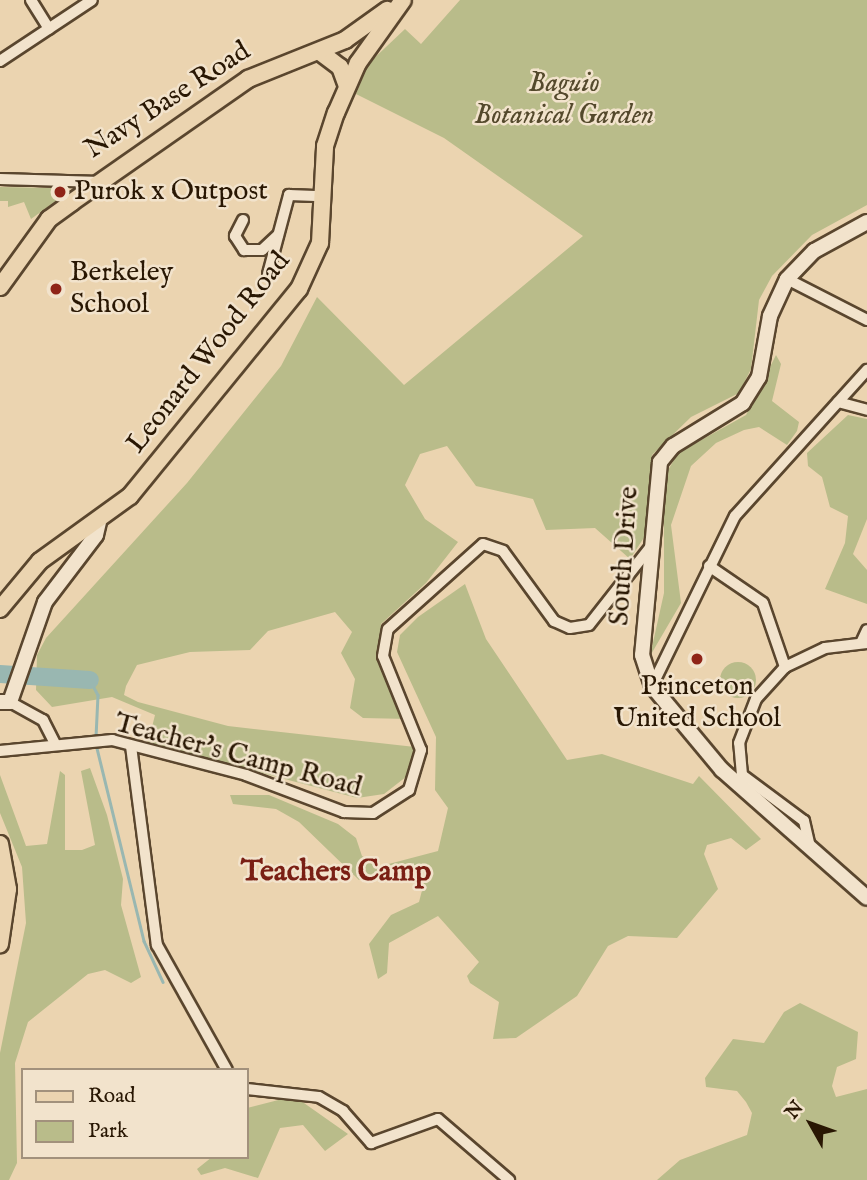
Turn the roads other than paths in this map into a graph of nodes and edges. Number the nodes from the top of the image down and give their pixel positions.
1 (31, 0) edge
2 (92, 0) edge
3 (402, 1) edge
4 (49, 29) junction
5 (320, 52) junction
6 (0, 61) edge
7 (348, 86) junction
8 (0, 179) edge
9 (101, 182) junction
10 (322, 196) junction
11 (243, 220) dead end
12 (867, 222) edge
13 (278, 235) junction
14 (268, 274) dead end
15 (788, 279) junction
16 (0, 287) edge
17 (867, 320) edge
18 (867, 370) edge
19 (842, 398) junction
20 (867, 410) edge
21 (99, 522) junction
22 (653, 543) junction
23 (709, 566) junction
24 (5, 591) edge
25 (0, 609) edge
26 (867, 630) edge
27 (864, 643) edge
28 (785, 667) junction
29 (652, 686) junction
30 (5, 702) edge
31 (56, 745) junction
32 (131, 746) junction
33 (0, 751) edge
34 (0, 844) edge
35 (810, 847) junction
36 (867, 898) edge
37 (0, 944) edge
38 (226, 1068) edge
39 (248, 1089) edge
40 (509, 1180) edge

1 - 4 street
2 - 4 street
3 - 5 main road, Navy Base Road
3 - 7 main road, Leonard Wood Road
4 - 6 street
5 - 7 main road
5 - 9 main road, Navy Base Road
7 - 10 main road, Leonard Wood Road
8 - 9 street, Navy Base Road
9 - 16 main road
10 - 13 street
10 - 21 main road, Leonard Wood Road
11 - 13 street
12 - 15 main road, South Drive
13 - 14 street
15 - 17 street
15 - 22 main road, South Drive
18 - 19 street
19 - 20 street
19 - 23 street
21 - 24 main road, Leonard Wood Road
21 - 30 main road
22 - 29 main road, South Drive
22 - 32 street, Teacher's Camp Road
23 - 28 street
23 - 29 street
24 - 25 main road, Leonard Wood Road
26 - 27 street
27 - 28 street
28 - 35 street
29 - 35 main road, South Drive
30 - 31 street
31 - 32 street, Teacher's Camp Road
31 - 33 street, Teacher's Camp Road
32 - 38 street
34 - 37 main road
35 - 36 main road, South Drive
39 - 40 street

